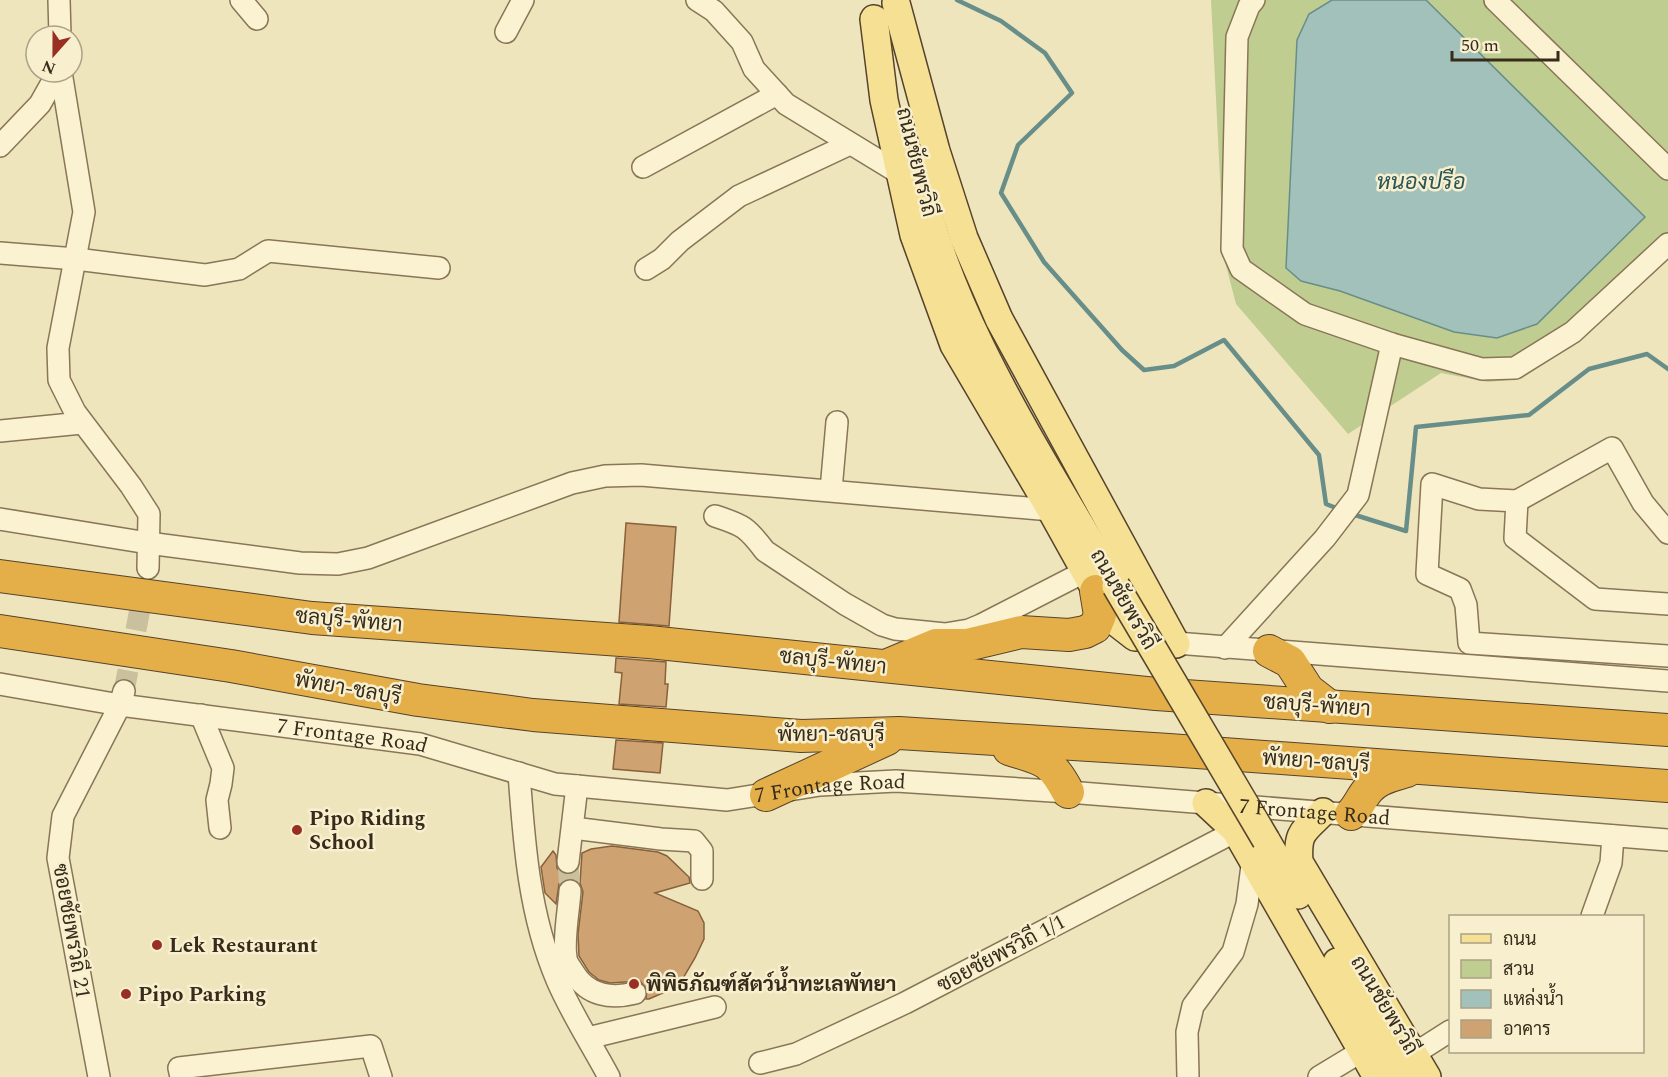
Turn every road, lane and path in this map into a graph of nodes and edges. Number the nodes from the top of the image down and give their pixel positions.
1 (59, 0) edge
2 (241, 0) edge
3 (523, 0) edge
4 (697, 0) edge
5 (1254, 0) edge
6 (1495, 0) edge
7 (898, 1) edge
8 (871, 9) edge
9 (257, 20) dead end
10 (60, 24) edge
11 (506, 32) dead end
12 (52, 84) edge
13 (62, 84) edge
14 (777, 94) junction
15 (901, 96) junction
16 (850, 144) junction
17 (0, 146) edge
18 (643, 167) dead end
19 (1668, 169) edge
20 (899, 173) junction
21 (1668, 244) edge
22 (0, 253) edge
23 (76, 258) junction
24 (438, 268) dead end
25 (646, 269) dead end
26 (1392, 344) junction
27 (837, 422) dead end
28 (82, 423) junction
29 (0, 431) edge
30 (831, 490) junction
31 (1517, 501) junction
32 (1051, 510) junction
33 (715, 516) dead end
34 (0, 519) edge
35 (1668, 533) edge
36 (148, 543) junction
37 (148, 568) tunnel mouth
38 (0, 576) edge
39 (1099, 583) junction
40 (1668, 604) edge
41 (0, 631) edge
42 (1136, 637) joint
43 (1176, 644) junction
44 (1225, 648) junction
45 (1269, 651) junction
46 (1668, 656) edge
47 (885, 667) junction
48 (1668, 681) edge
49 (0, 684) edge
50 (122, 698) junction
51 (1330, 707) junction
52 (201, 715) junction
53 (1668, 729) edge
54 (898, 733) junction
55 (974, 738) junction
56 (1414, 769) junction
57 (519, 773) junction
58 (577, 786) junction
59 (1668, 786) edge
60 (1068, 792) junction
61 (766, 795) junction
62 (1206, 803) junction
63 (1337, 813) junction
64 (220, 828) dead end
65 (573, 828) junction
66 (1236, 831) junction
67 (1613, 836) junction
68 (1668, 840) edge
69 (1259, 849) junction
70 (568, 862) tunnel mouth
71 (1299, 862) junction
72 (702, 879) dead end
73 (570, 891) tunnel mouth
74 (1592, 915) edge
75 (558, 961) junction
76 (635, 993) dead end
77 (715, 1007) dead end
78 (1449, 1032) edge
79 (588, 1038) junction
80 (1362, 1051) junction
81 (760, 1063) dead end
82 (1409, 1065) edge
83 (99, 1077) edge
84 (181, 1077) edge
85 (381, 1077) edge
86 (609, 1077) edge
87 (1188, 1077) edge
88 (1319, 1077) edge
89 (1377, 1077) edge
90 (1427, 1077) edge

1 - 10 street
2 - 9 street
3 - 11 street
4 - 14 street
5 - 26 street
6 - 19 street
7 - 15 main road, ถนนชัยพรวิถี
7 - 43 main road, ถนนชัยพรวิถี
8 - 15 main road, ถนนชัยพรวิถี
8 - 20 main road, ถนนชัยพรวิถี
12 - 17 street
13 - 23 street
14 - 16 street
14 - 18 street
15 - 39 main road, ถนนชัยพรวิถี
16 - 20 street
16 - 25 street
20 - 32 main road, ถนนชัยพรวิถี
21 - 26 street
22 - 23 street
23 - 24 street
23 - 28 street
26 - 44 street
27 - 30 street
28 - 29 street
28 - 36 street
30 - 32 street
30 - 36 street
31 - 35 street
31 - 40 street
31 - 46 street
32 - 39 main road, ถนนชัยพรวิถี
33 - 39 street
34 - 36 street
36 - 37 street
38 - 47 highway, ชลบุรี-พัทยา
39 - 42 main road, ถนนชัยพรวิถี
39 - 47 highway
39 - 69 main road, ถนนชัยพรวิถี, bridge
41 - 54 highway, พัทยา-ชลบุรี
42 - 43 street
43 - 44 street
44 - 45 street
45 - 48 street
45 - 51 highway
47 - 51 highway, ชลบุรี-พัทยา
49 - 50 street, 7 Frontage Road
50 - 52 street, 7 Frontage Road
50 - 83 street, ซอยชัยพรวิถี 21
51 - 53 highway, ชลบุรี-พัทยา
52 - 57 street, 7 Frontage Road
52 - 64 street
54 - 55 highway, พัทยา-ชลบุรี
54 - 61 highway
55 - 56 highway, พัทยา-ชลบุรี
55 - 60 highway
56 - 59 highway, พัทยา-ชลบุรี
56 - 63 highway
57 - 58 street, 7 Frontage Road
57 - 75 street
58 - 61 street, 7 Frontage Road
58 - 65 street
60 - 61 street, 7 Frontage Road
60 - 62 street, 7 Frontage Road
62 - 63 street, 7 Frontage Road
62 - 66 main road, ถนนชัยพรวิถี
63 - 67 street, 7 Frontage Road
63 - 71 main road
65 - 70 street
65 - 72 street
66 - 69 main road, ถนนชัยพรวิถี
66 - 81 street, ซอยชัยพรวิถี 1/1
67 - 68 street, 7 Frontage Road
67 - 74 street
69 - 71 main road, ถนนชัยพรวิถี
69 - 80 main road, ถนนชัยพรวิถี
69 - 82 main road, ถนนชัยพรวิถี
69 - 87 street
71 - 82 main road, ถนนชัยพรวิถี
73 - 75 street
75 - 76 street
75 - 79 street
77 - 79 street
78 - 82 street
79 - 86 street
80 - 88 street
80 - 89 main road, ถนนชัยพรวิถี
82 - 90 main road, ถนนชัยพรวิถี
84 - 85 street

